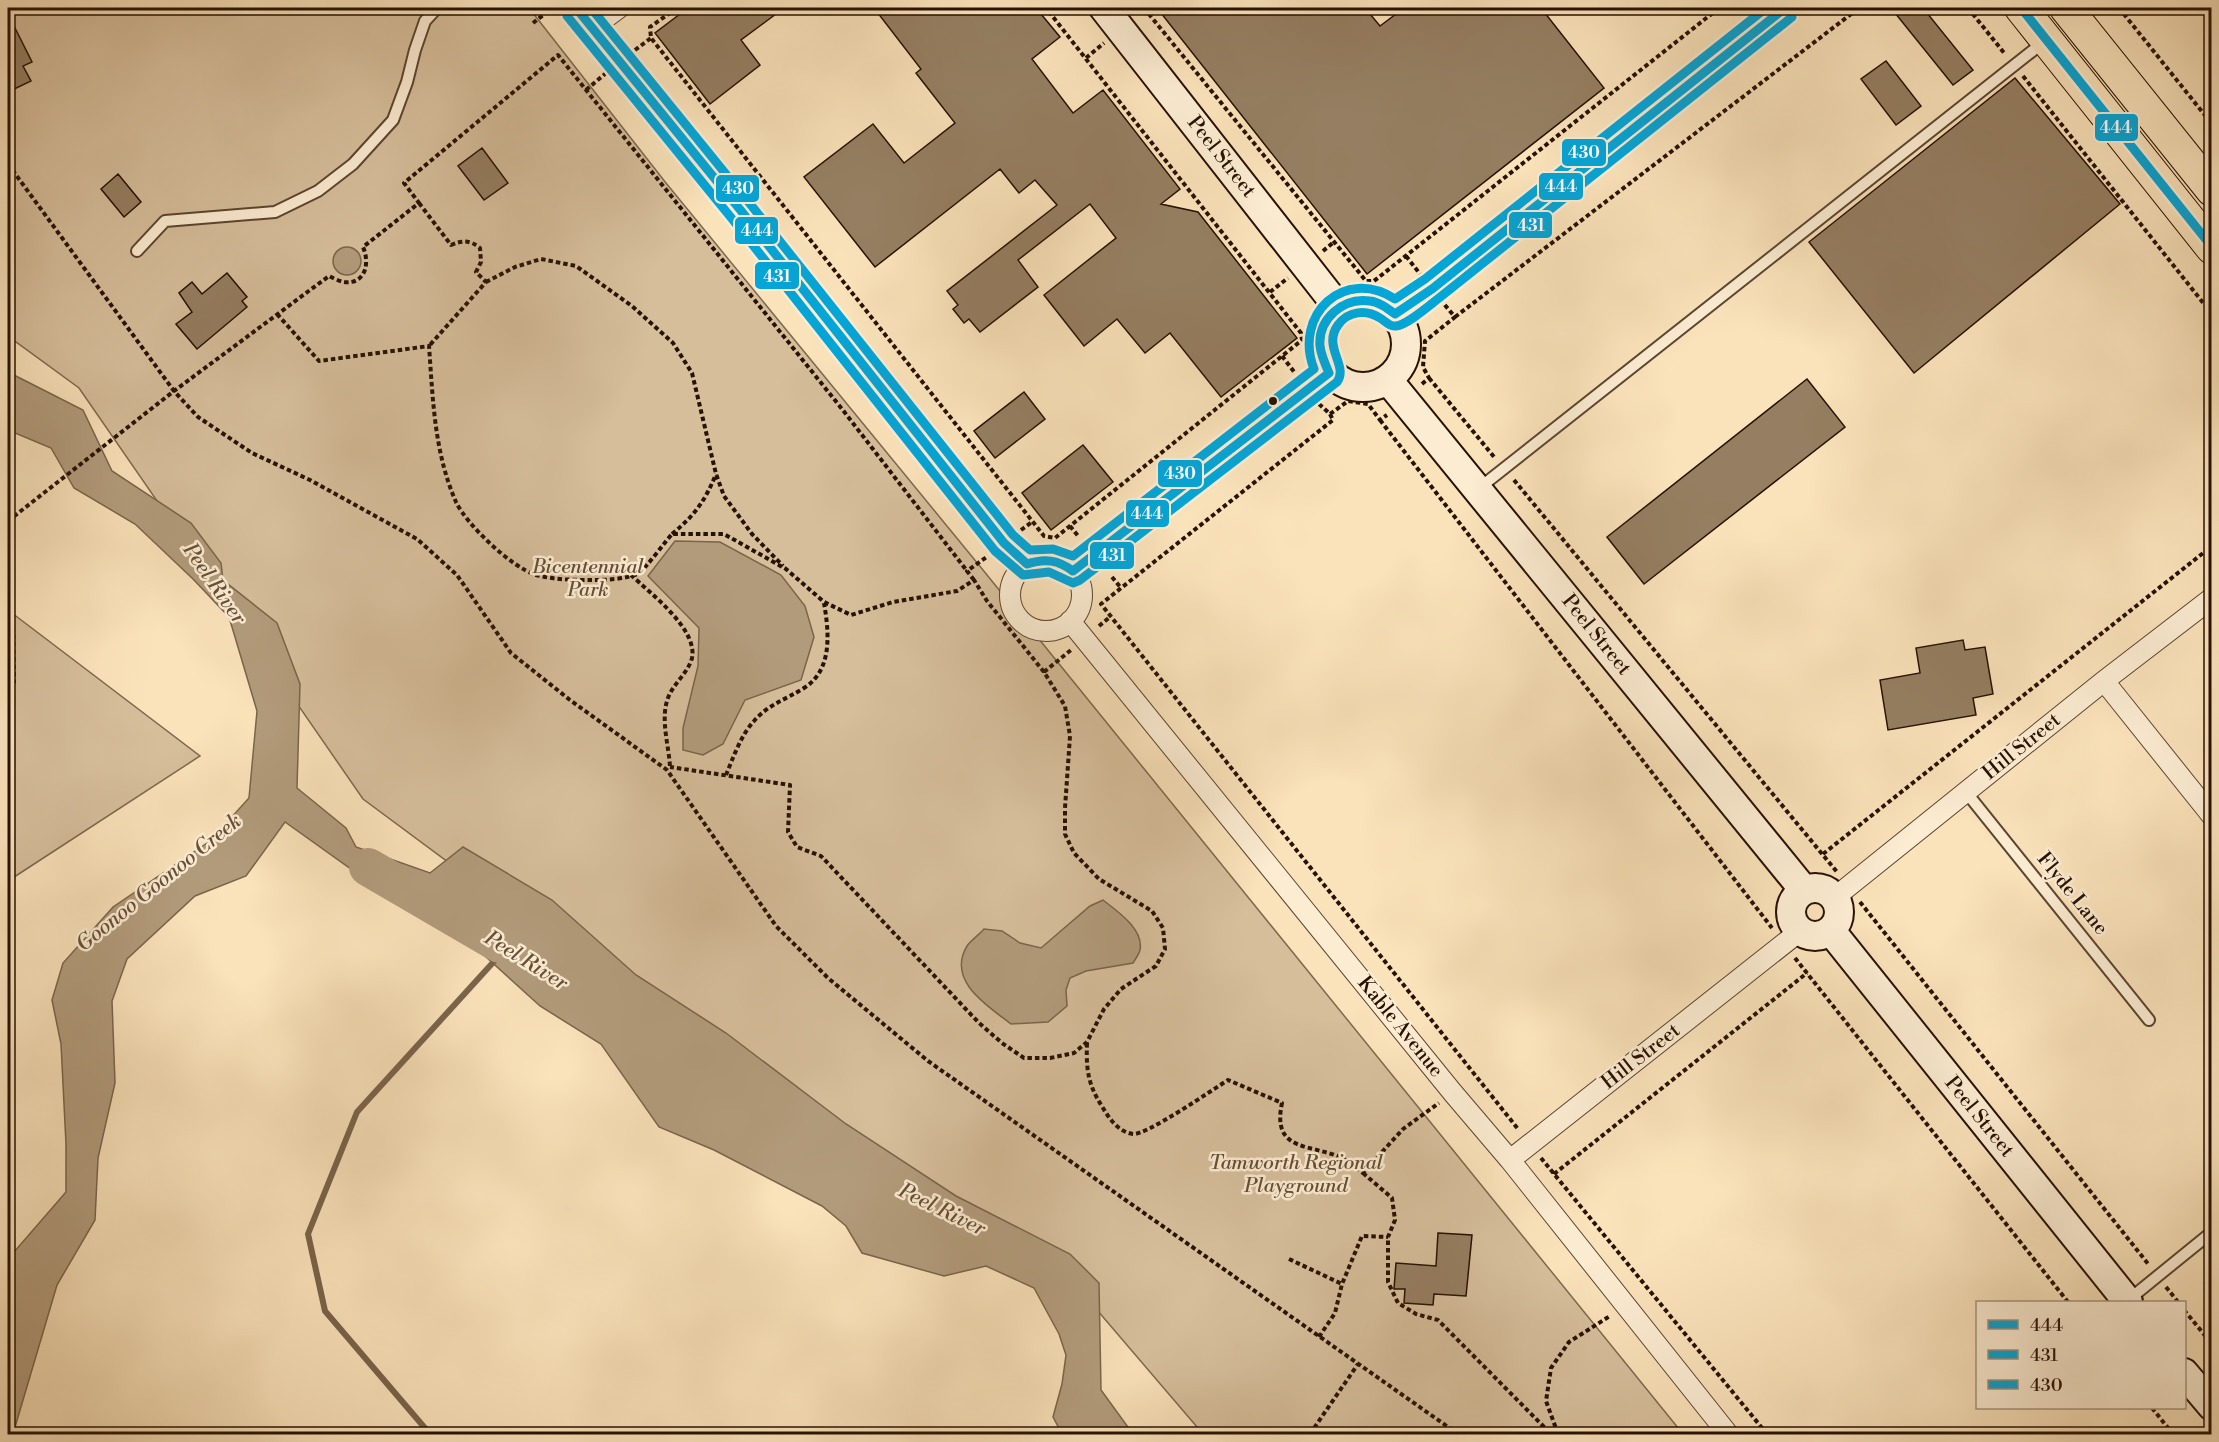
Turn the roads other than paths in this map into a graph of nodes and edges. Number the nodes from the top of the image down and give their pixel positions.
1 (437, 8) edge
2 (576, 8) edge
3 (619, 8) edge
4 (1104, 8) edge
5 (1785, 8) edge
6 (2021, 8) edge
7 (2066, 8) edge
8 (592, 28) junction
9 (2047, 40) junction
10 (2211, 190) edge
11 (2211, 248) edge
12 (137, 251) dead end
13 (1338, 307) junction
14 (1395, 314) junction
15 (1329, 373) junction
16 (1388, 380) junction
17 (1478, 489) junction
18 (1028, 564) junction
19 (1073, 571) junction
20 (2211, 598) edge
21 (1070, 621) junction
22 (2104, 681) junction
23 (1966, 792) junction
24 (2211, 816) edge
25 (1804, 890) junction
26 (1841, 892) junction
27 (1831, 930) junction
28 (1792, 938) junction
29 (2149, 1020) dead end
30 (1510, 1160) junction
31 (2211, 1232) edge
32 (2127, 1301) edge
33 (2129, 1301) edge
34 (2186, 1376) edge
35 (2211, 1407) edge
36 (1728, 1434) edge

1 - 12 lane
2 - 8 street
3 - 8 street
4 - 13 main road, Peel Street
5 - 14 street
6 - 9 main road
7 - 10 main road
8 - 18 street
9 - 11 main road
9 - 17 lane
13 - 14 main road
13 - 15 main road
14 - 16 main road
15 - 16 main road
15 - 19 street
16 - 17 main road, Peel Street
17 - 25 main road, Peel Street
18 - 19 street
18 - 21 street
19 - 21 street
20 - 22 street, Hill Street
21 - 30 street, Kable Avenue
22 - 23 street, Hill Street
22 - 24 street
23 - 26 street, Hill Street
23 - 29 lane, Flyde Lane
25 - 26 main road
25 - 28 main road
26 - 27 main road
27 - 28 main road
27 - 32 main road, Peel Street
28 - 30 street, Hill Street
30 - 36 street, Kable Avenue
31 - 33 lane
34 - 35 main road

